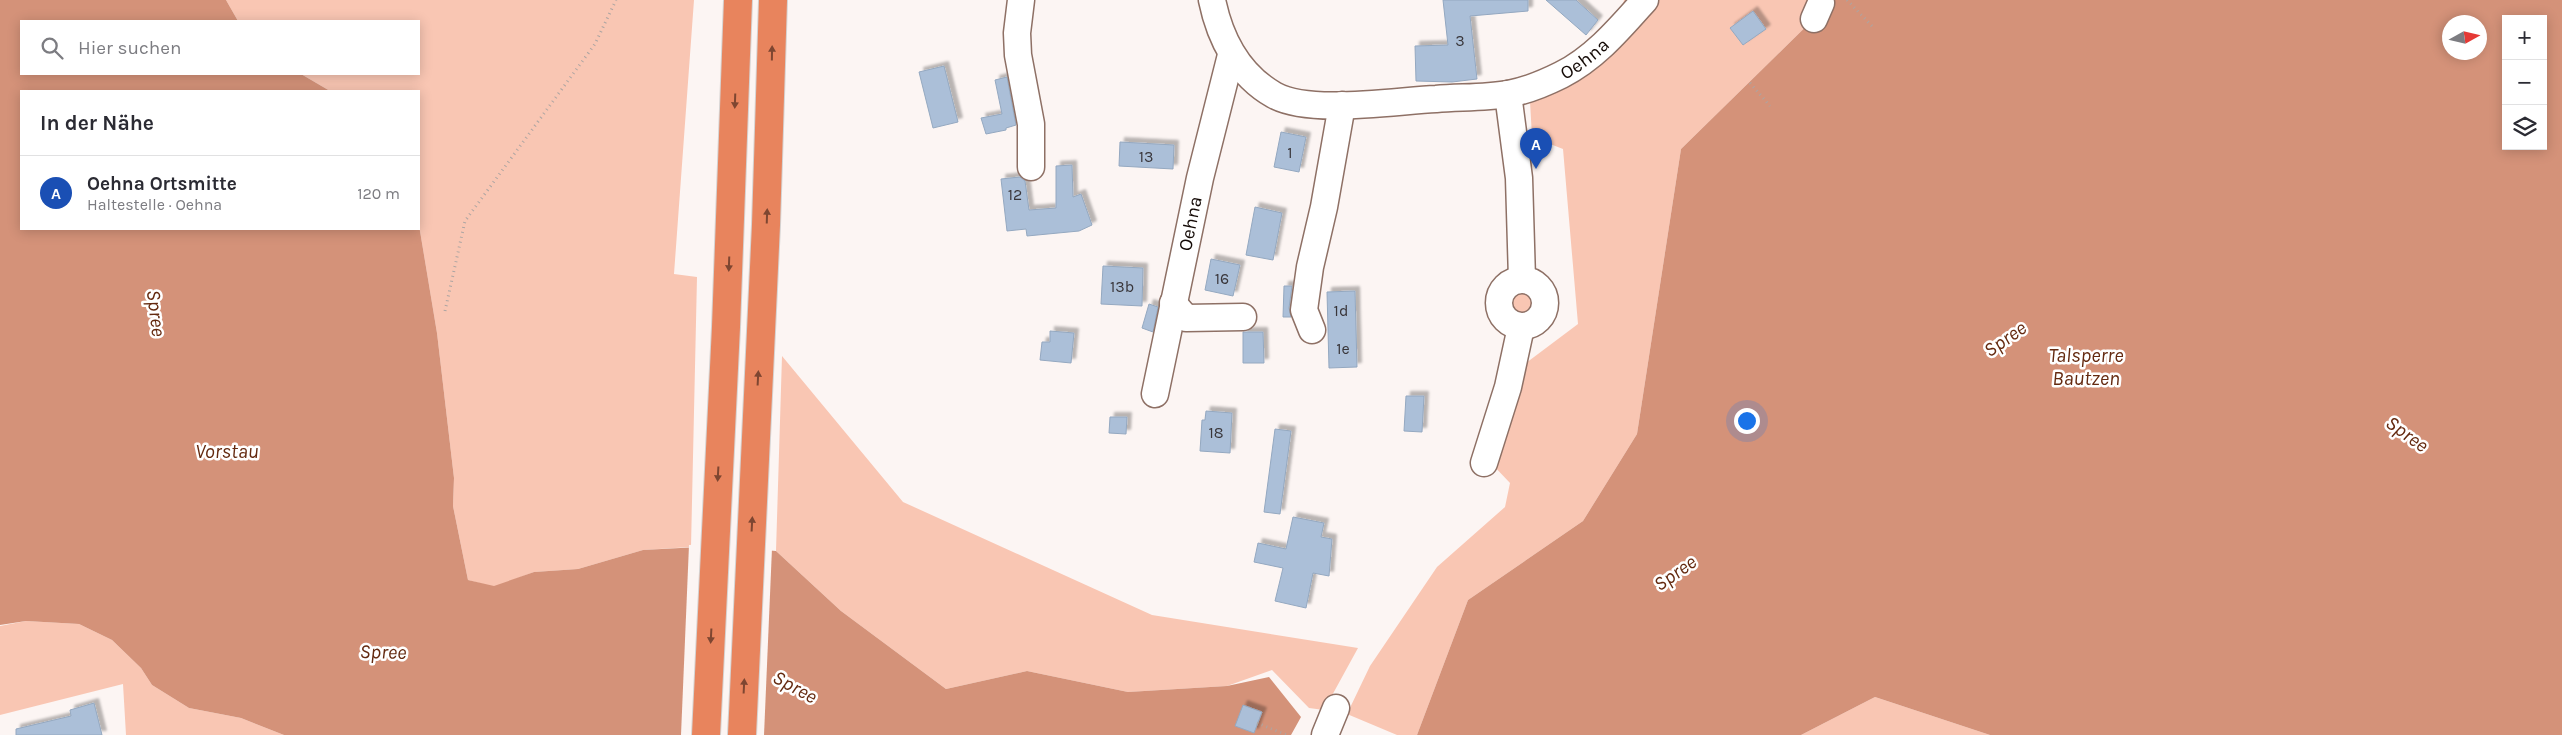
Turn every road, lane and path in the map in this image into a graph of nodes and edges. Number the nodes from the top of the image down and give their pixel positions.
1 (616, 0) edge
2 (738, 0) edge
3 (773, 0) edge
4 (1022, 0) edge
5 (1212, 0) edge
6 (1645, 0) edge
7 (1847, 0) edge
8 (1872, 26) dead end
9 (1231, 55) junction
10 (1750, 83) dead end
11 (1508, 94) junction
12 (1342, 105) junction
13 (1770, 106) dead end
14 (1031, 167) dead end
15 (1173, 303) junction
16 (445, 311) dead end
17 (1243, 317) dead end
18 (1312, 330) dead end
19 (1155, 394) dead end
20 (1484, 464) dead end
21 (1336, 708) dead end
22 (1258, 723) dead end
23 (706, 735) edge
24 (742, 735) edge
25 (1287, 735) edge
26 (1325, 735) edge

1 - 16 path
2 -> 23 highway
24 -> 3 highway
4 - 14 street
5 - 9 street, Oehna
6 - 11 street, Oehna
7 - 8 path
9 - 12 street, Oehna
9 - 15 street, Oehna
10 - 13 path
11 - 12 street, Oehna
11 - 20 street
12 - 18 street
15 - 17 street
15 - 19 street, Oehna
21 - 26 street
22 - 25 path

